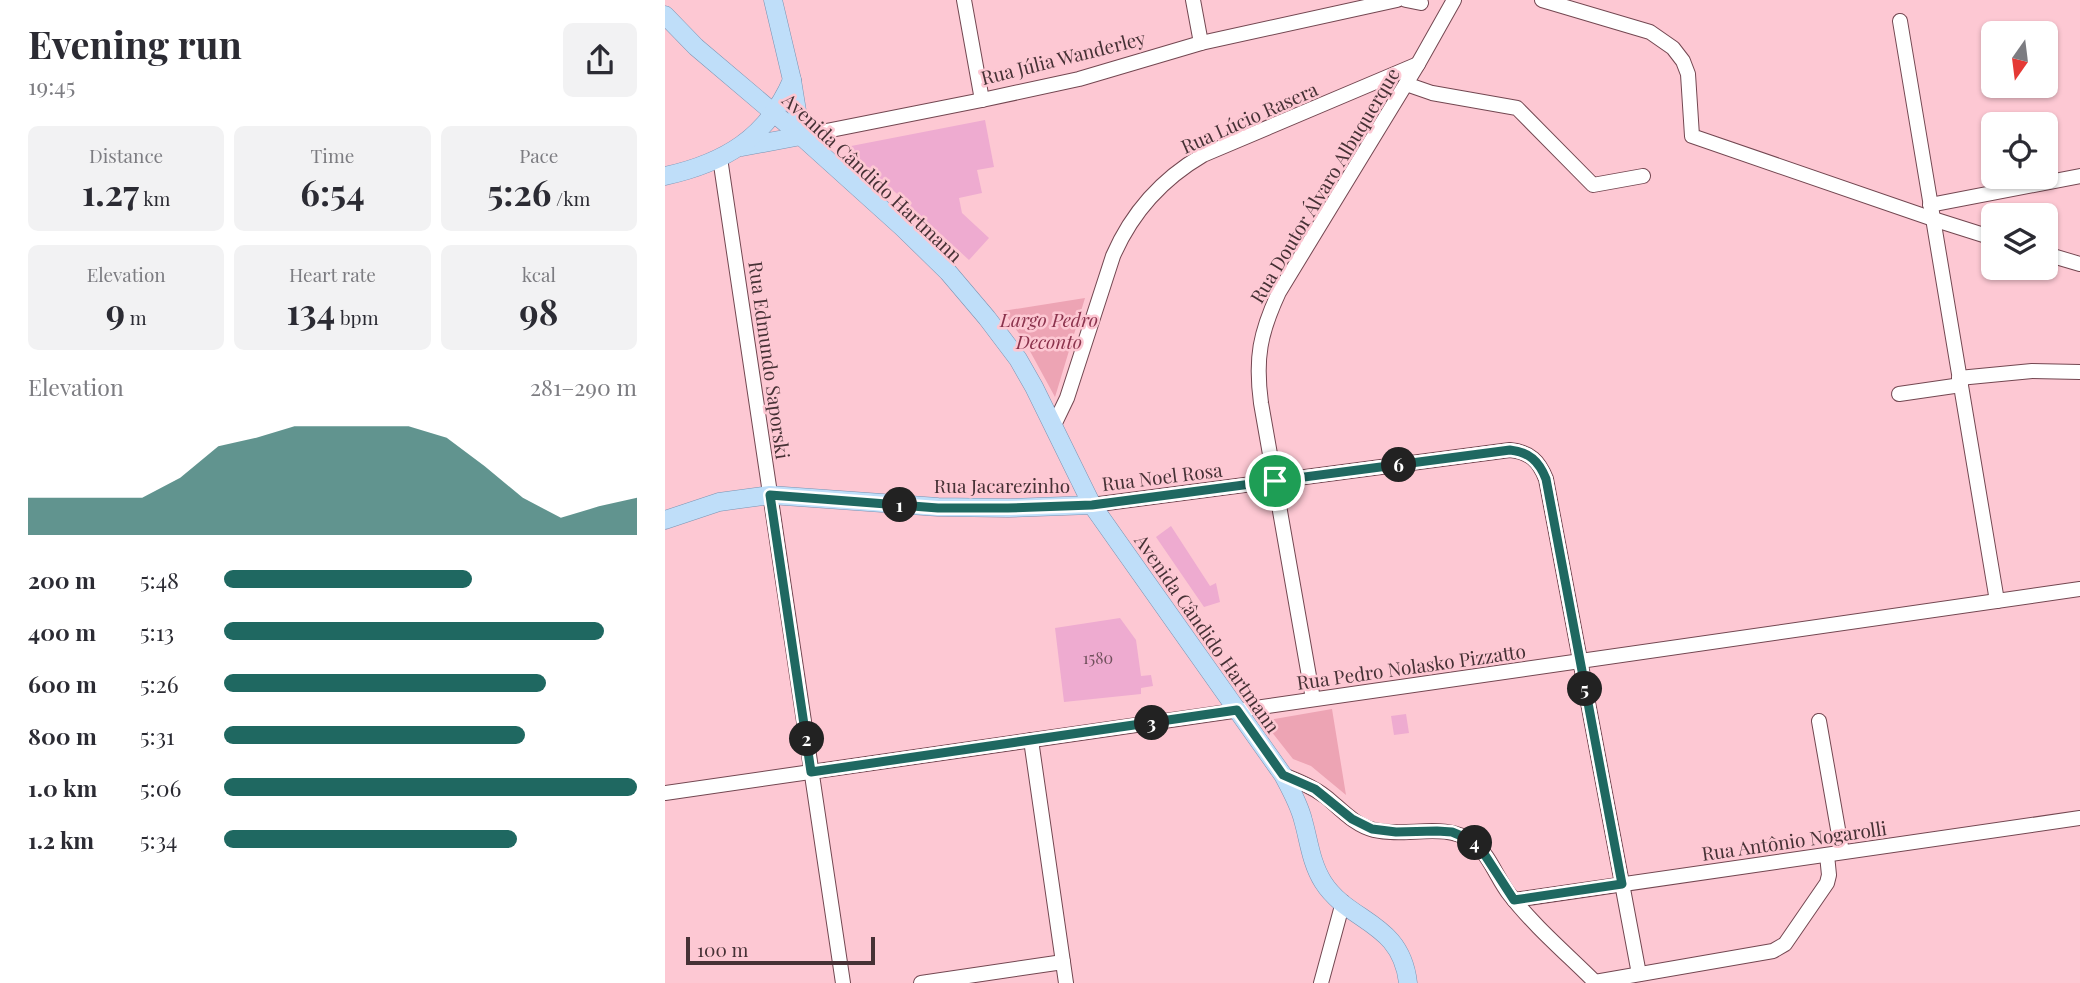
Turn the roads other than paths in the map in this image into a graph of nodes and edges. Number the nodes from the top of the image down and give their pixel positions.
1 (773, 0) edge
2 (964, 0) edge
3 (1193, 0) edge
4 (1397, 0) edge
5 (1454, 0) edge
6 (1542, 0) edge
7 (665, 15) edge
8 (1900, 21) dead end
9 (1201, 43) junction
10 (1418, 64) junction
11 (792, 80) junction
12 (1406, 84) junction
13 (982, 100) junction
14 (774, 114) junction
15 (801, 136) junction
16 (738, 148) junction
17 (720, 158) junction
18 (665, 176) edge
19 (1643, 176) dead end
20 (2080, 176) edge
21 (1932, 212) junction
22 (1981, 232) edge
23 (2058, 258) edge
24 (2080, 264) edge
25 (2080, 372) edge
26 (1960, 382) junction
27 (1899, 394) dead end
28 (1054, 425) junction
29 (1275, 481) junction
30 (770, 495) junction
31 (1092, 505) junction
32 (665, 520) edge
33 (2080, 589) edge
34 (1997, 601) junction
35 (1580, 661) junction
36 (1313, 699) junction
37 (1237, 710) junction
38 (1819, 721) dead end
39 (1031, 740) junction
40 (811, 772) junction
41 (1283, 775) junction
42 (665, 793) edge
43 (2080, 818) edge
44 (1835, 853) junction
45 (1622, 884) junction
46 (1514, 900) junction
47 (1343, 902) junction
48 (1063, 962) junction
49 (1639, 974) junction
50 (1595, 982) edge
51 (843, 983) edge
52 (921, 983) edge
53 (1066, 983) edge
54 (1321, 983) edge
55 (1408, 983) edge

1 - 11 main road
2 - 13 street
3 - 9 street
4 - 9 street, Rua Júlia Wanderley
5 - 10 street
6 - 21 street
7 - 14 main road, Avenida Cândido Hartmann
8 - 21 street
9 - 13 street, Rua Júlia Wanderley
10 - 12 street, Rua Doutor Álvaro Albuquerque
10 - 28 street, Rua Lúcio Rasera
11 - 14 main road, Rua Júlia Wanderley
11 - 15 main road
12 - 19 street
12 - 29 street, Rua Doutor Álvaro Albuquerque
13 - 15 street, Rua Júlia Wanderley
14 - 15 main road, Avenida Cândido Hartmann
14 - 16 main road, Rua Júlia Wanderley
15 - 16 main road, Rua Júlia Wanderley
15 - 28 main road, Avenida Cândido Hartmann
16 - 17 main road, Rua Júlia Wanderley
17 - 18 main road, Rua Júlia Wanderley
17 - 30 street, Rua Edmundo Saporski
20 - 21 street
21 - 22 street
21 - 26 street
23 - 24 street
25 - 26 street
26 - 27 street
26 - 34 street
28 - 31 main road, Avenida Cândido Hartmann
29 - 31 street, Rua Noel Rosa
29 - 35 street, Rua Noel Rosa
29 - 36 street, Rua Doutor Álvaro Albuquerque
30 - 31 main road, Rua Jacarezinho
30 - 32 main road, Rua Jacarezinho
30 - 40 street, Rua Edmundo Saporski
31 - 37 main road, Avenida Cândido Hartmann
33 - 34 street, Rua Pedro Nolasko Pizzatto
34 - 35 street, Rua Pedro Nolasko Pizzatto
35 - 36 street, Rua Pedro Nolasko Pizzatto
35 - 45 street
36 - 37 street, Rua Pedro Nolasko Pizzatto
37 - 39 street, Rua Pedro Nolasko Pizzatto
37 - 41 main road, Avenida Cândido Hartmann
38 - 44 street
39 - 40 street, Rua Pedro Nolasko Pizzatto
39 - 48 street
40 - 42 street, Rua Pedro Nolasko Pizzatto
40 - 51 street, Rua Edmundo Saporski
41 - 46 street
41 - 47 main road, Avenida Cândido Hartmann
43 - 44 street, Rua Antônio Nogarolli
44 - 45 street, Rua Antônio Nogarolli
44 - 49 street
45 - 46 street, Rua Antônio Nogarolli
45 - 49 street
46 - 50 street
47 - 54 street
47 - 55 main road, Avenida Cândido Hartmann
48 - 52 street
48 - 53 street
49 - 50 street

